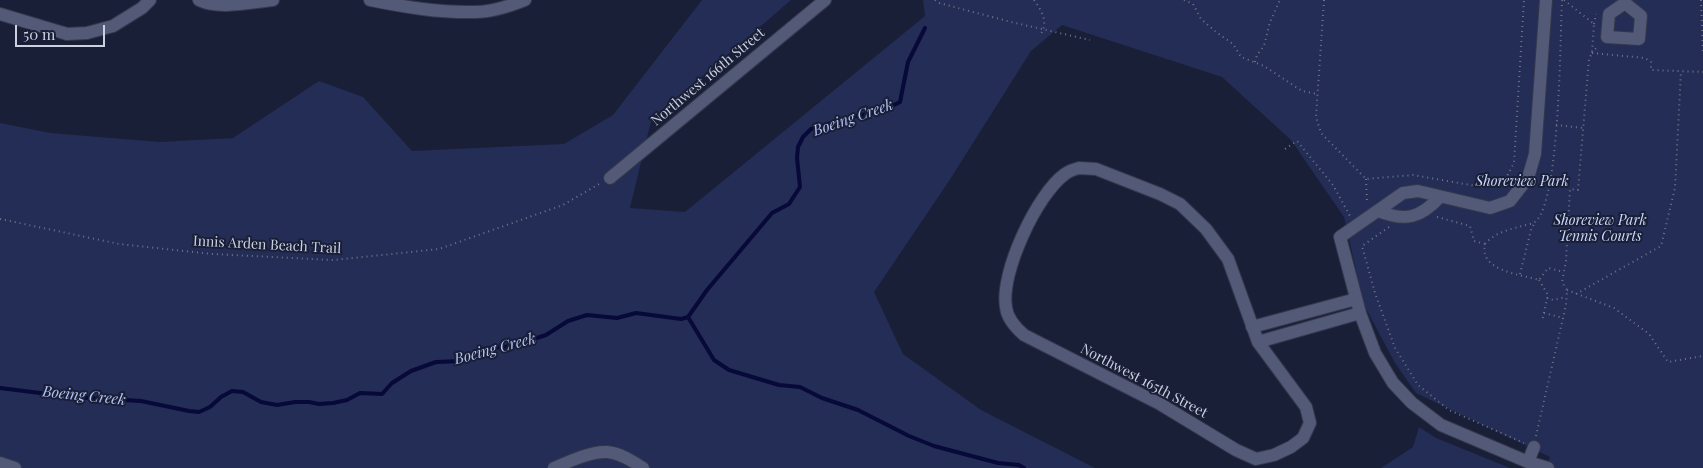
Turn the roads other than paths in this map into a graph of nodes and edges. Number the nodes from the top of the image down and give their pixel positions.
1 (150, 0) edge
2 (199, 0) edge
3 (273, 0) edge
4 (370, 0) edge
5 (525, 0) edge
6 (825, 0) edge
7 (1546, 0) edge
8 (0, 14) edge
9 (610, 178) road end
10 (1440, 197) junction
11 (1376, 212) junction
12 (1356, 299) junction
13 (1360, 313) junction
14 (1252, 327) junction
15 (1258, 342) junction
16 (1534, 447) road end
17 (1528, 462) junction
18 (0, 463) edge
19 (1258, 463) edge
20 (14, 468) edge
21 (554, 468) edge
22 (643, 468) edge
23 (1548, 468) edge

1 - 8 street
2 - 3 street
4 - 5 street
6 - 9 street, Northwest 166th Street
7 - 10 street
10 - 11 street
10 - 11 street
11 - 12 street
12 - 13 street
12 - 14 street
13 - 15 street
13 - 17 street
14 - 15 street
14 - 19 street, Northwest 165th Street
15 - 19 street, Northwest 165th Street
16 - 17 street
17 - 23 street
18 - 20 street
21 - 22 street

